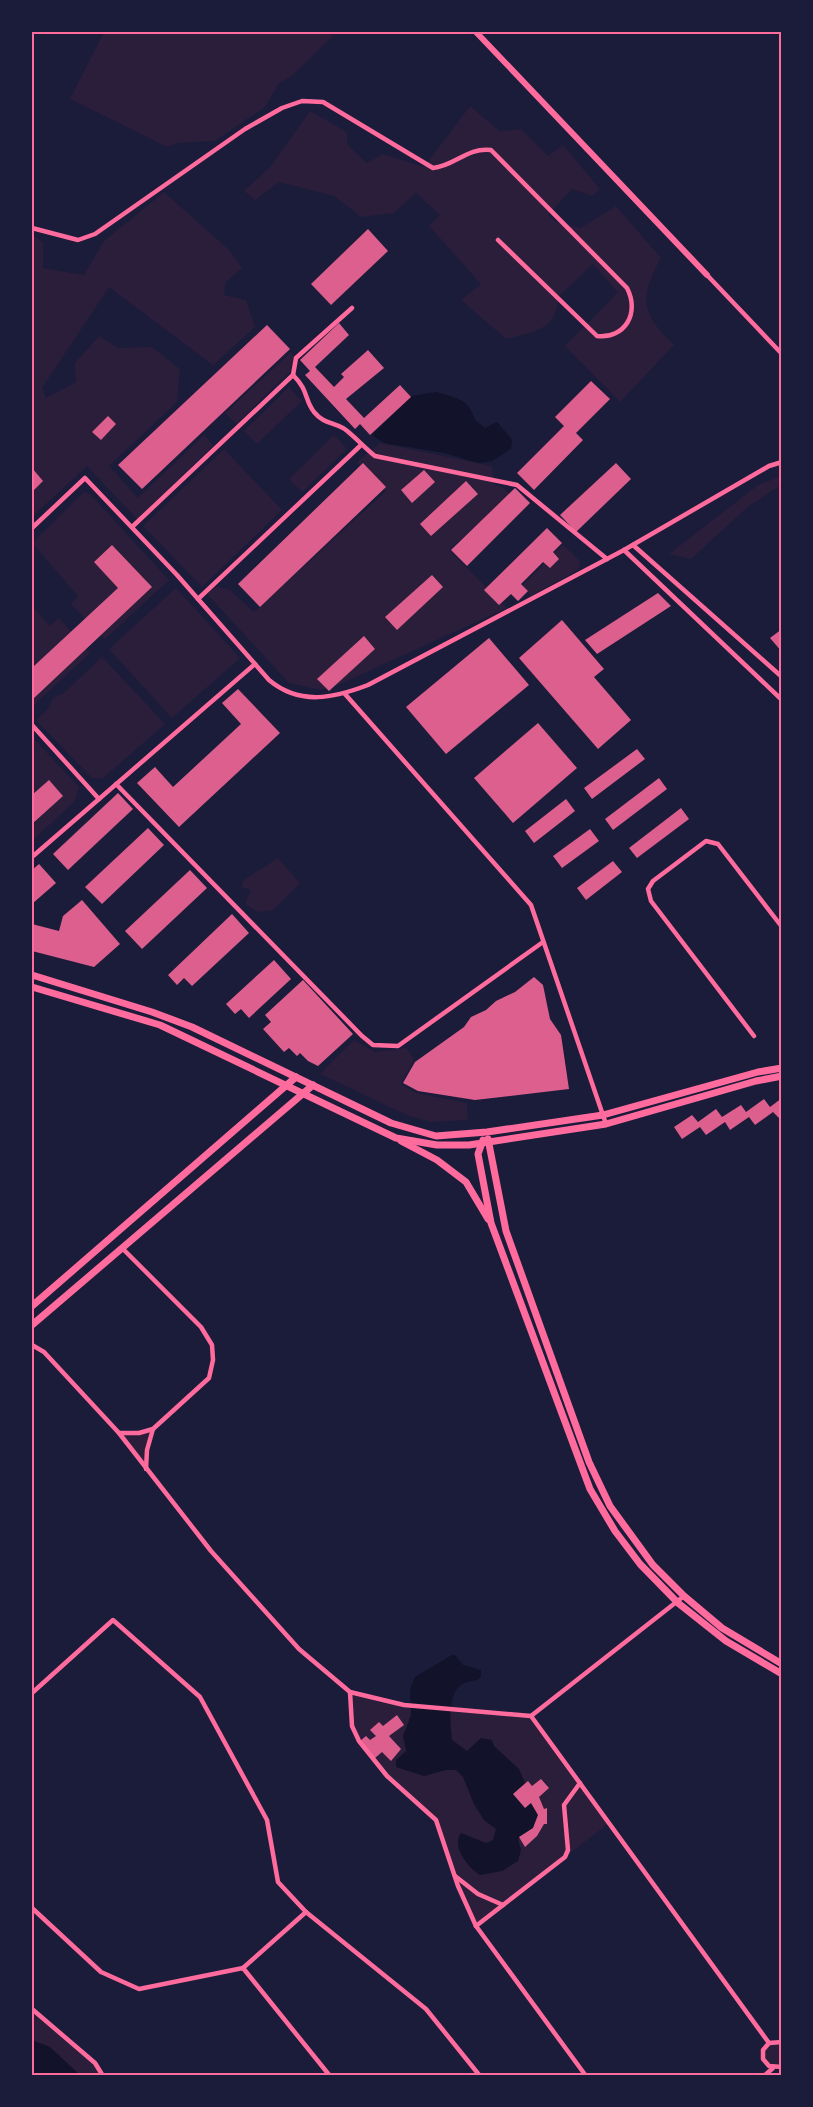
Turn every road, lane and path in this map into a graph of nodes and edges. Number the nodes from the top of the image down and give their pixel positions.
1 (476, 32) edge
2 (32, 228) edge
3 (498, 240) dead end
4 (707, 275) joint
5 (352, 308) dead end
6 (782, 354) edge
7 (293, 375) junction
8 (360, 446) junction
9 (782, 462) edge
10 (132, 527) junction
11 (32, 528) edge
12 (633, 545) junction
13 (624, 550) junction
14 (607, 559) junction
15 (198, 599) junction
16 (255, 664) junction
17 (782, 677) edge
18 (345, 694) junction
19 (782, 700) edge
20 (32, 725) edge
21 (116, 784) junction
22 (99, 799) junction
23 (32, 857) edge
24 (782, 927) edge
25 (543, 942) junction
26 (32, 975) edge
27 (32, 987) edge
28 (754, 1036) dead end
29 (782, 1068) edge
30 (782, 1076) edge
31 (296, 1077) junction
32 (313, 1085) junction
33 (285, 1086) junction
34 (302, 1094) junction
35 (603, 1115) junction
36 (606, 1124) junction
37 (487, 1132) junction
38 (396, 1138) junction
39 (485, 1142) junction
40 (490, 1223) junction
41 (122, 1248) junction
42 (32, 1306) edge
43 (32, 1325) edge
44 (32, 1345) edge
45 (153, 1429) junction
46 (119, 1433) junction
47 (146, 1469) junction
48 (684, 1596) junction
49 (678, 1603) junction
50 (782, 1664) edge
51 (782, 1674) edge
52 (350, 1692) junction
53 (32, 1693) edge
54 (531, 1716) junction
55 (580, 1783) junction
56 (455, 1876) junction
57 (503, 1905) junction
58 (32, 1908) edge
59 (306, 1912) junction
60 (476, 1926) junction
61 (243, 1968) junction
62 (32, 2009) edge
63 (782, 2042) edge
64 (769, 2043) junction
65 (782, 2067) edge
66 (773, 2068) junction
67 (103, 2076) edge
68 (330, 2076) edge
69 (480, 2076) edge
70 (586, 2076) edge
71 (764, 2076) edge

1 - 4 street
2 - 3 street
4 - 6 street
5 - 7 street
7 - 8 street
7 - 10 street
8 - 14 street
8 - 15 street
9 - 12 street
10 - 11 street
10 - 15 street
12 - 13 street
12 - 17 street
13 - 14 street
13 - 19 street
14 - 18 street
15 - 16 street
16 - 18 street
16 - 21 street
18 - 25 street
20 - 22 street
21 - 22 street
21 - 25 street
22 - 23 street
24 - 28 street
25 - 35 street
26 - 31 main road
27 - 33 main road
29 - 35 main road
30 - 36 main road
31 - 32 main road
31 - 33 main road
32 - 34 main road
32 - 37 main road
33 - 34 main road
33 - 42 main road
34 - 38 main road
34 - 41 main road
35 - 36 street
35 - 37 main road
36 - 39 main road
37 - 39 main road
38 - 39 main road
38 - 40 main road
39 - 40 main road
39 - 48 main road
40 - 49 main road
41 - 43 main road
41 - 45 street
44 - 46 street
45 - 46 street
45 - 47 street
46 - 47 street
47 - 52 street
48 - 49 street
48 - 50 main road
49 - 51 main road
49 - 54 street
52 - 54 street
52 - 56 street
53 - 59 street
54 - 55 street
55 - 57 street
55 - 64 street
56 - 57 street
56 - 60 street
57 - 60 street
58 - 61 street
59 - 61 street
59 - 69 street
60 - 70 street
61 - 68 street
62 - 67 street
63 - 64 street
64 - 66 street
65 - 66 street
66 - 71 street

